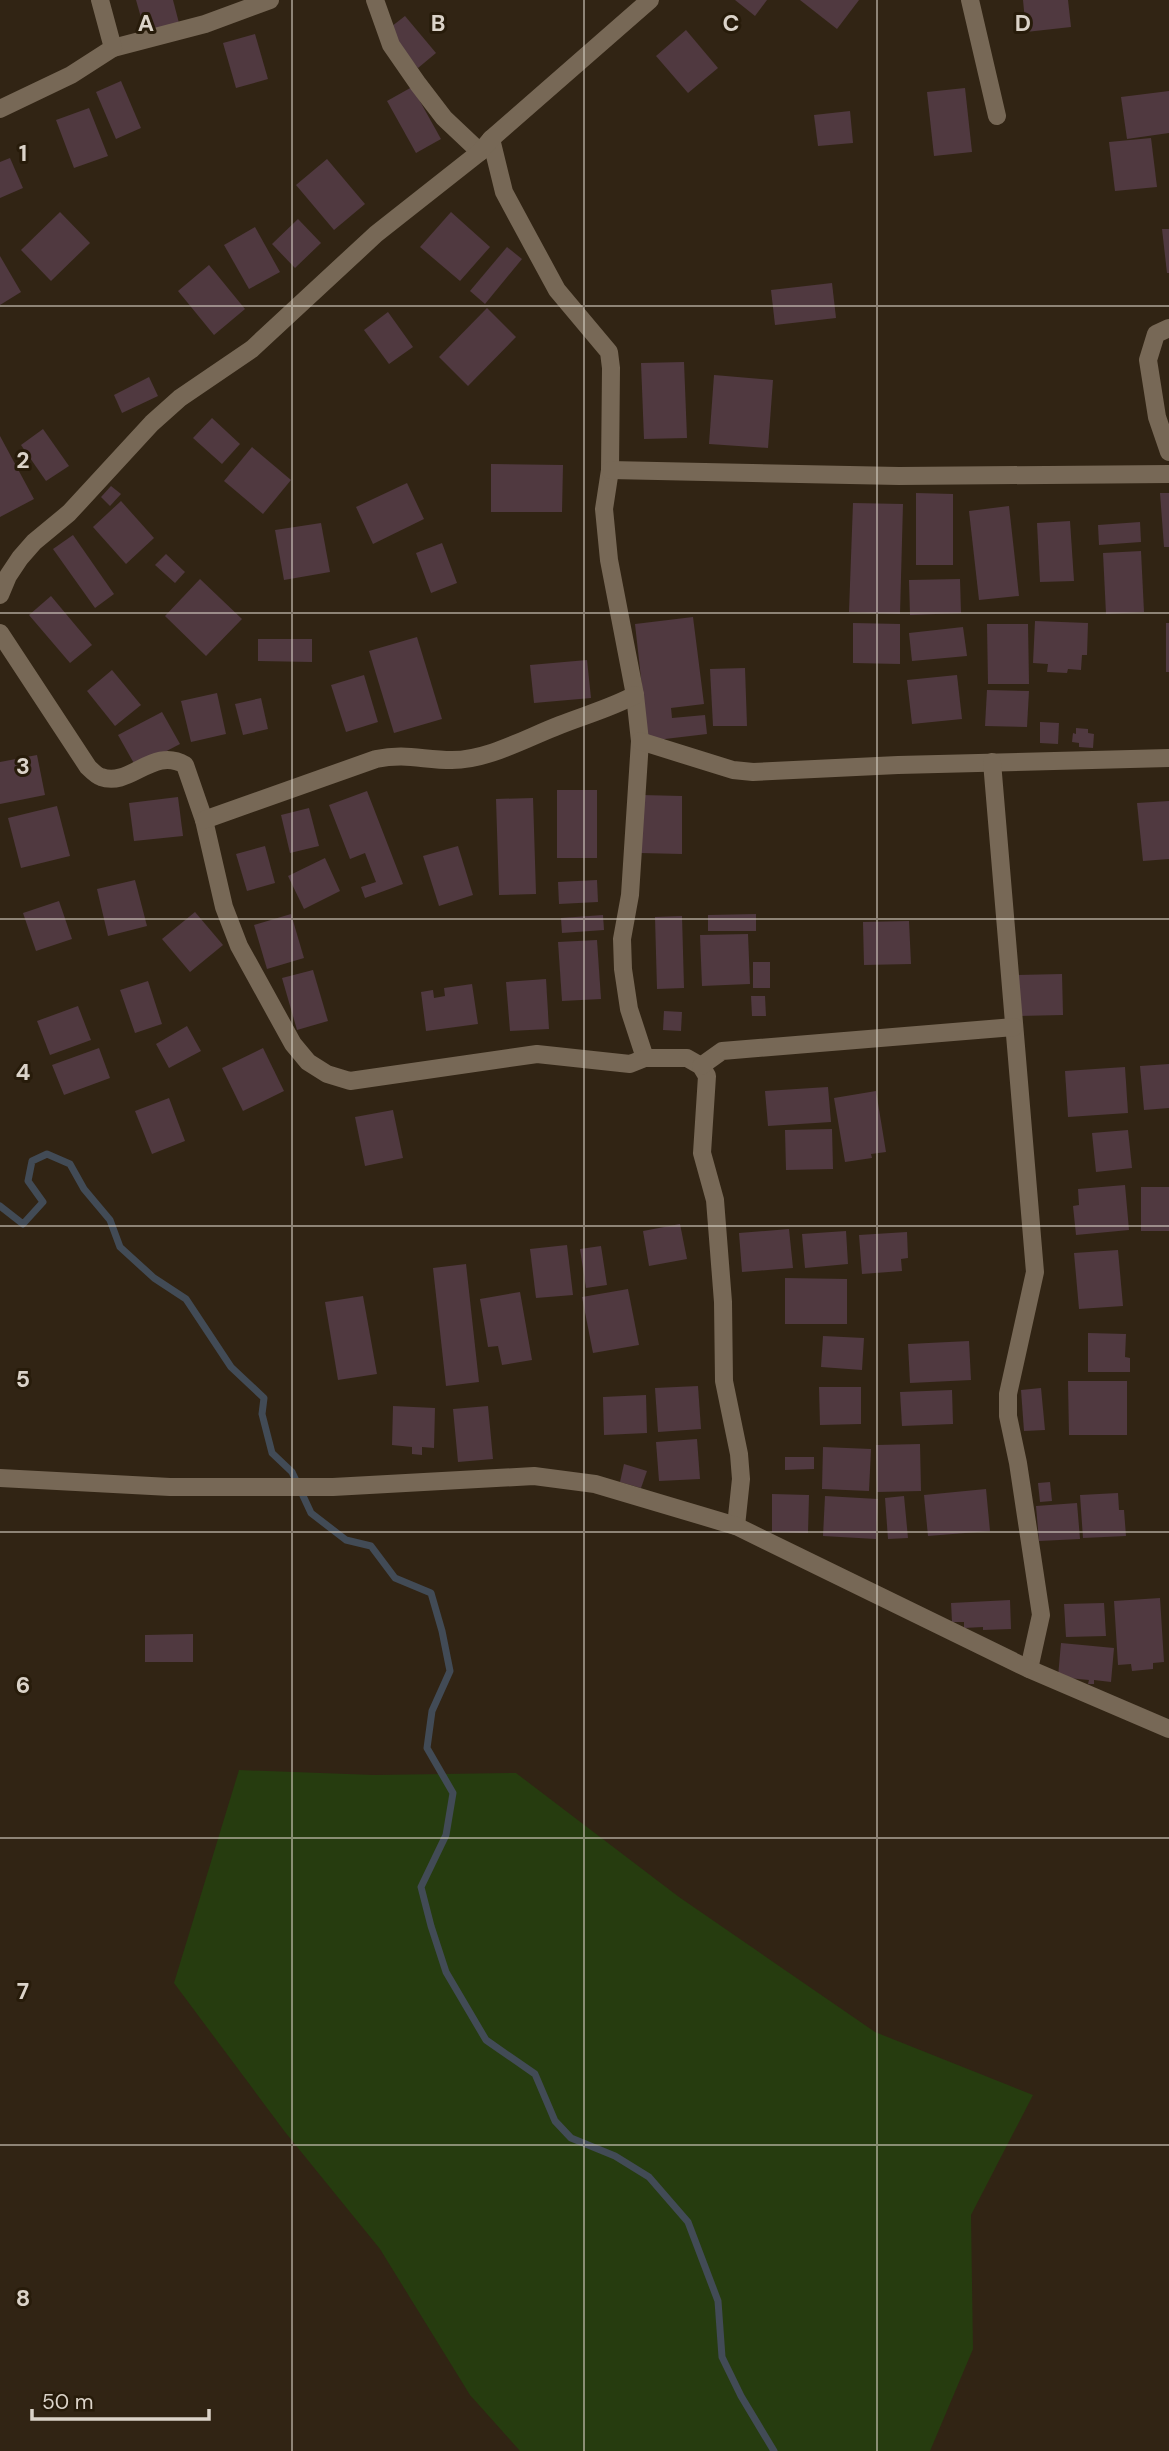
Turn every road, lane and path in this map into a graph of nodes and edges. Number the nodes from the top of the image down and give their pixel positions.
1 (100, 0) edge
2 (270, 0) edge
3 (375, 0) edge
4 (650, 0) edge
5 (970, 0) edge
6 (113, 48) junction
7 (0, 109) edge
8 (997, 116) dead end
9 (485, 146) junction
10 (1169, 328) edge
11 (1169, 452) edge
12 (610, 471) junction
13 (1169, 474) edge
14 (0, 595) edge
15 (0, 633) edge
16 (635, 695) junction
17 (640, 741) junction
18 (1169, 758) edge
19 (992, 762) junction
20 (204, 820) junction
21 (1014, 1027) junction
22 (645, 1058) junction
23 (701, 1066) junction
24 (0, 1478) edge
25 (736, 1526) junction
26 (1029, 1669) junction
27 (1169, 1729) edge

1 - 6 street
2 - 6 street
3 - 9 street
4 - 9 street
5 - 8 street
6 - 7 street
9 - 12 street
9 - 14 street
10 - 11 street
12 - 13 street
12 - 16 street
15 - 20 street
16 - 17 street
16 - 20 street
17 - 19 street
17 - 22 street
18 - 19 street
19 - 21 street
20 - 22 street
21 - 23 street
21 - 26 street
22 - 23 street
23 - 25 street
24 - 25 street
25 - 26 street
26 - 27 street

